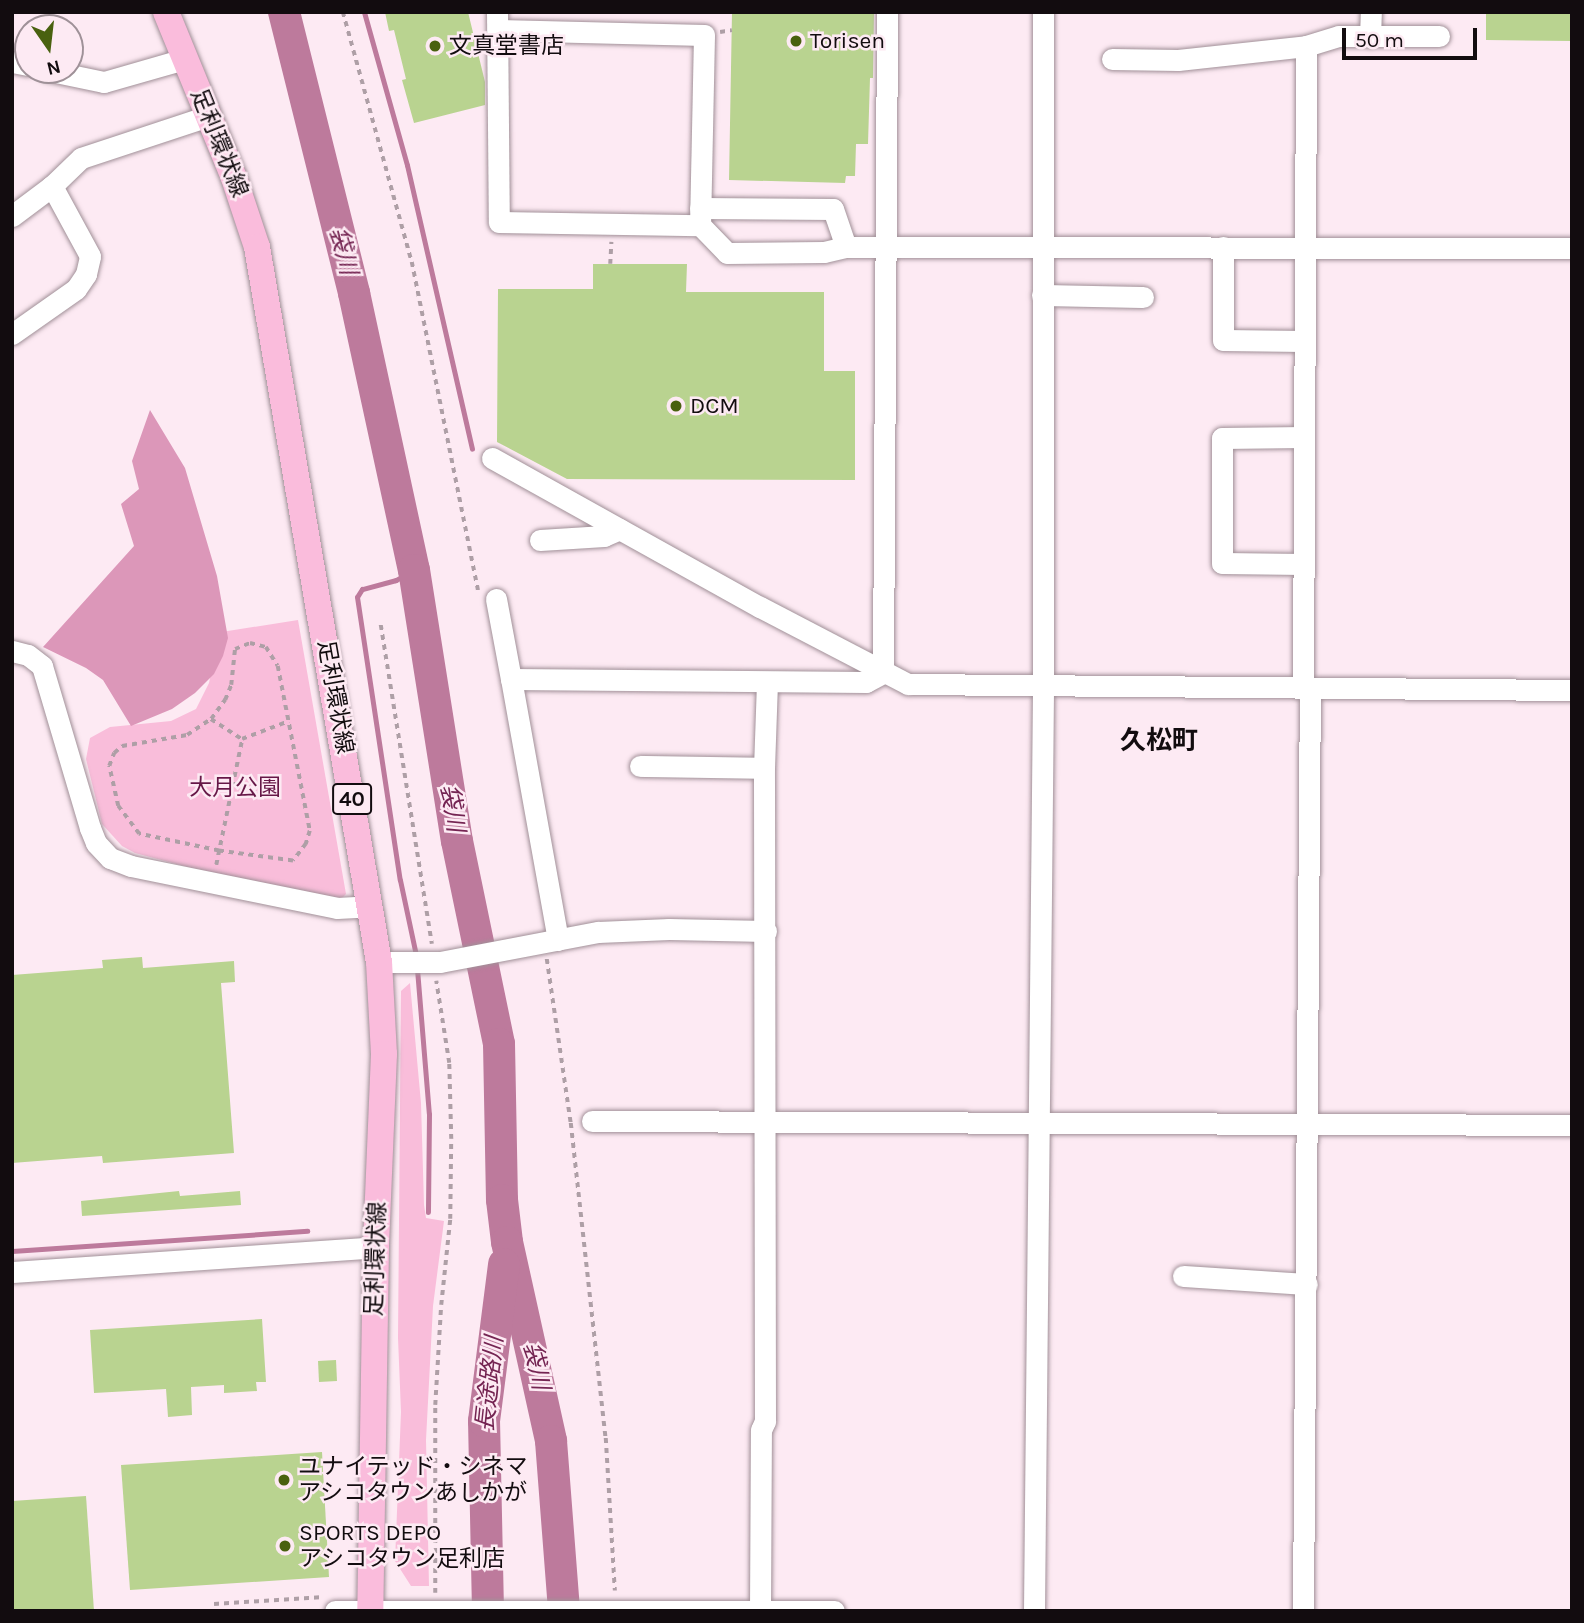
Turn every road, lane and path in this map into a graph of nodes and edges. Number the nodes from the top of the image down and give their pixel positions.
1 (166, 12) edge
2 (343, 12) edge
3 (887, 12) edge
4 (1043, 12) edge
5 (1371, 12) edge
6 (498, 21) edge
7 (1439, 36) dead end
8 (1370, 37) junction
9 (1306, 46) junction
10 (1112, 58) dead end
11 (184, 59) junction
12 (84, 78) edge
13 (208, 116) junction
14 (52, 186) junction
15 (12, 216) edge
16 (700, 216) junction
17 (846, 247) junction
18 (886, 247) junction
19 (1042, 247) junction
20 (1223, 247) junction
21 (1304, 247) junction
22 (1572, 248) edge
23 (1042, 295) junction
24 (1143, 297) dead end
25 (12, 334) edge
26 (1304, 341) junction
27 (1304, 437) junction
28 (492, 458) dead end
29 (620, 529) junction
30 (540, 540) dead end
31 (1303, 564) junction
32 (488, 599) joint
33 (381, 625) dead end
34 (12, 651) edge
35 (883, 673) junction
36 (511, 679) junction
37 (767, 683) junction
38 (1043, 687) junction
39 (1307, 689) junction
40 (1572, 690) edge
41 (211, 719) junction
42 (289, 721) junction
43 (242, 739) junction
44 (640, 766) dead end
45 (764, 768) junction
46 (219, 851) junction
47 (214, 874) dead end
48 (370, 906) junction
49 (766, 931) junction
50 (548, 946) junction
51 (379, 962) junction
52 (436, 963) junction
53 (592, 1121) dead end
54 (765, 1122) junction
55 (1038, 1123) junction
56 (1308, 1123) junction
57 (1572, 1125) edge
58 (376, 1247) junction
59 (12, 1272) edge
60 (1183, 1276) dead end
61 (1307, 1284) junction
62 (438, 1601) junction
63 (608, 1601) edge
64 (334, 1603) edge
65 (214, 1604) dead end
66 (370, 1610) edge
67 (760, 1610) edge
68 (834, 1611) edge
69 (1034, 1611) edge
70 (1303, 1611) edge

1 - 11 main road, 足利環状線 / 40
2 - 32 path
3 - 18 street
4 - 19 street
5 - 8 street
6 - 16 street
6 - 16 street
7 - 8 street
8 - 9 street
9 - 10 street
9 - 21 street
11 - 12 street
11 - 13 main road, 足利環状線 / 40
13 - 14 street
13 - 48 main road, 足利環状線 / 40
14 - 15 street
14 - 25 street
16 - 17 street
16 - 17 street
17 - 18 street
18 - 19 street
18 - 35 street
19 - 20 street
19 - 23 street
20 - 21 street
20 - 26 street
21 - 22 street
21 - 26 street
23 - 24 street
23 - 38 street
26 - 27 street
27 - 31 street
27 - 31 street
28 - 29 street
29 - 30 street
29 - 35 street
31 - 39 street
32 - 36 street
33 - 52 path
34 - 48 street
35 - 37 street
35 - 38 street
36 - 37 street
36 - 50 street
37 - 45 street
38 - 39 street
38 - 55 street
39 - 40 street
39 - 56 street
41 - 42 path
41 - 43 path
41 - 46 path
42 - 43 path
42 - 46 path
43 - 46 path
44 - 45 street
45 - 49 street
46 - 47 path
48 - 51 main road, 足利環状線 / 40
49 - 50 street
49 - 54 street
50 - 52 street
50 - 63 path
51 - 52 street
51 - 58 main road, 足利環状線 / 40
52 - 62 path
53 - 54 street
54 - 55 street
54 - 67 street
55 - 56 street
55 - 69 street
56 - 57 street
56 - 61 street
58 - 59 street
58 - 66 main road, 足利環状線 / 40
60 - 61 street
61 - 70 street
62 - 63 street
62 - 66 street
63 - 67 street
64 - 65 path
64 - 66 street
67 - 68 street

